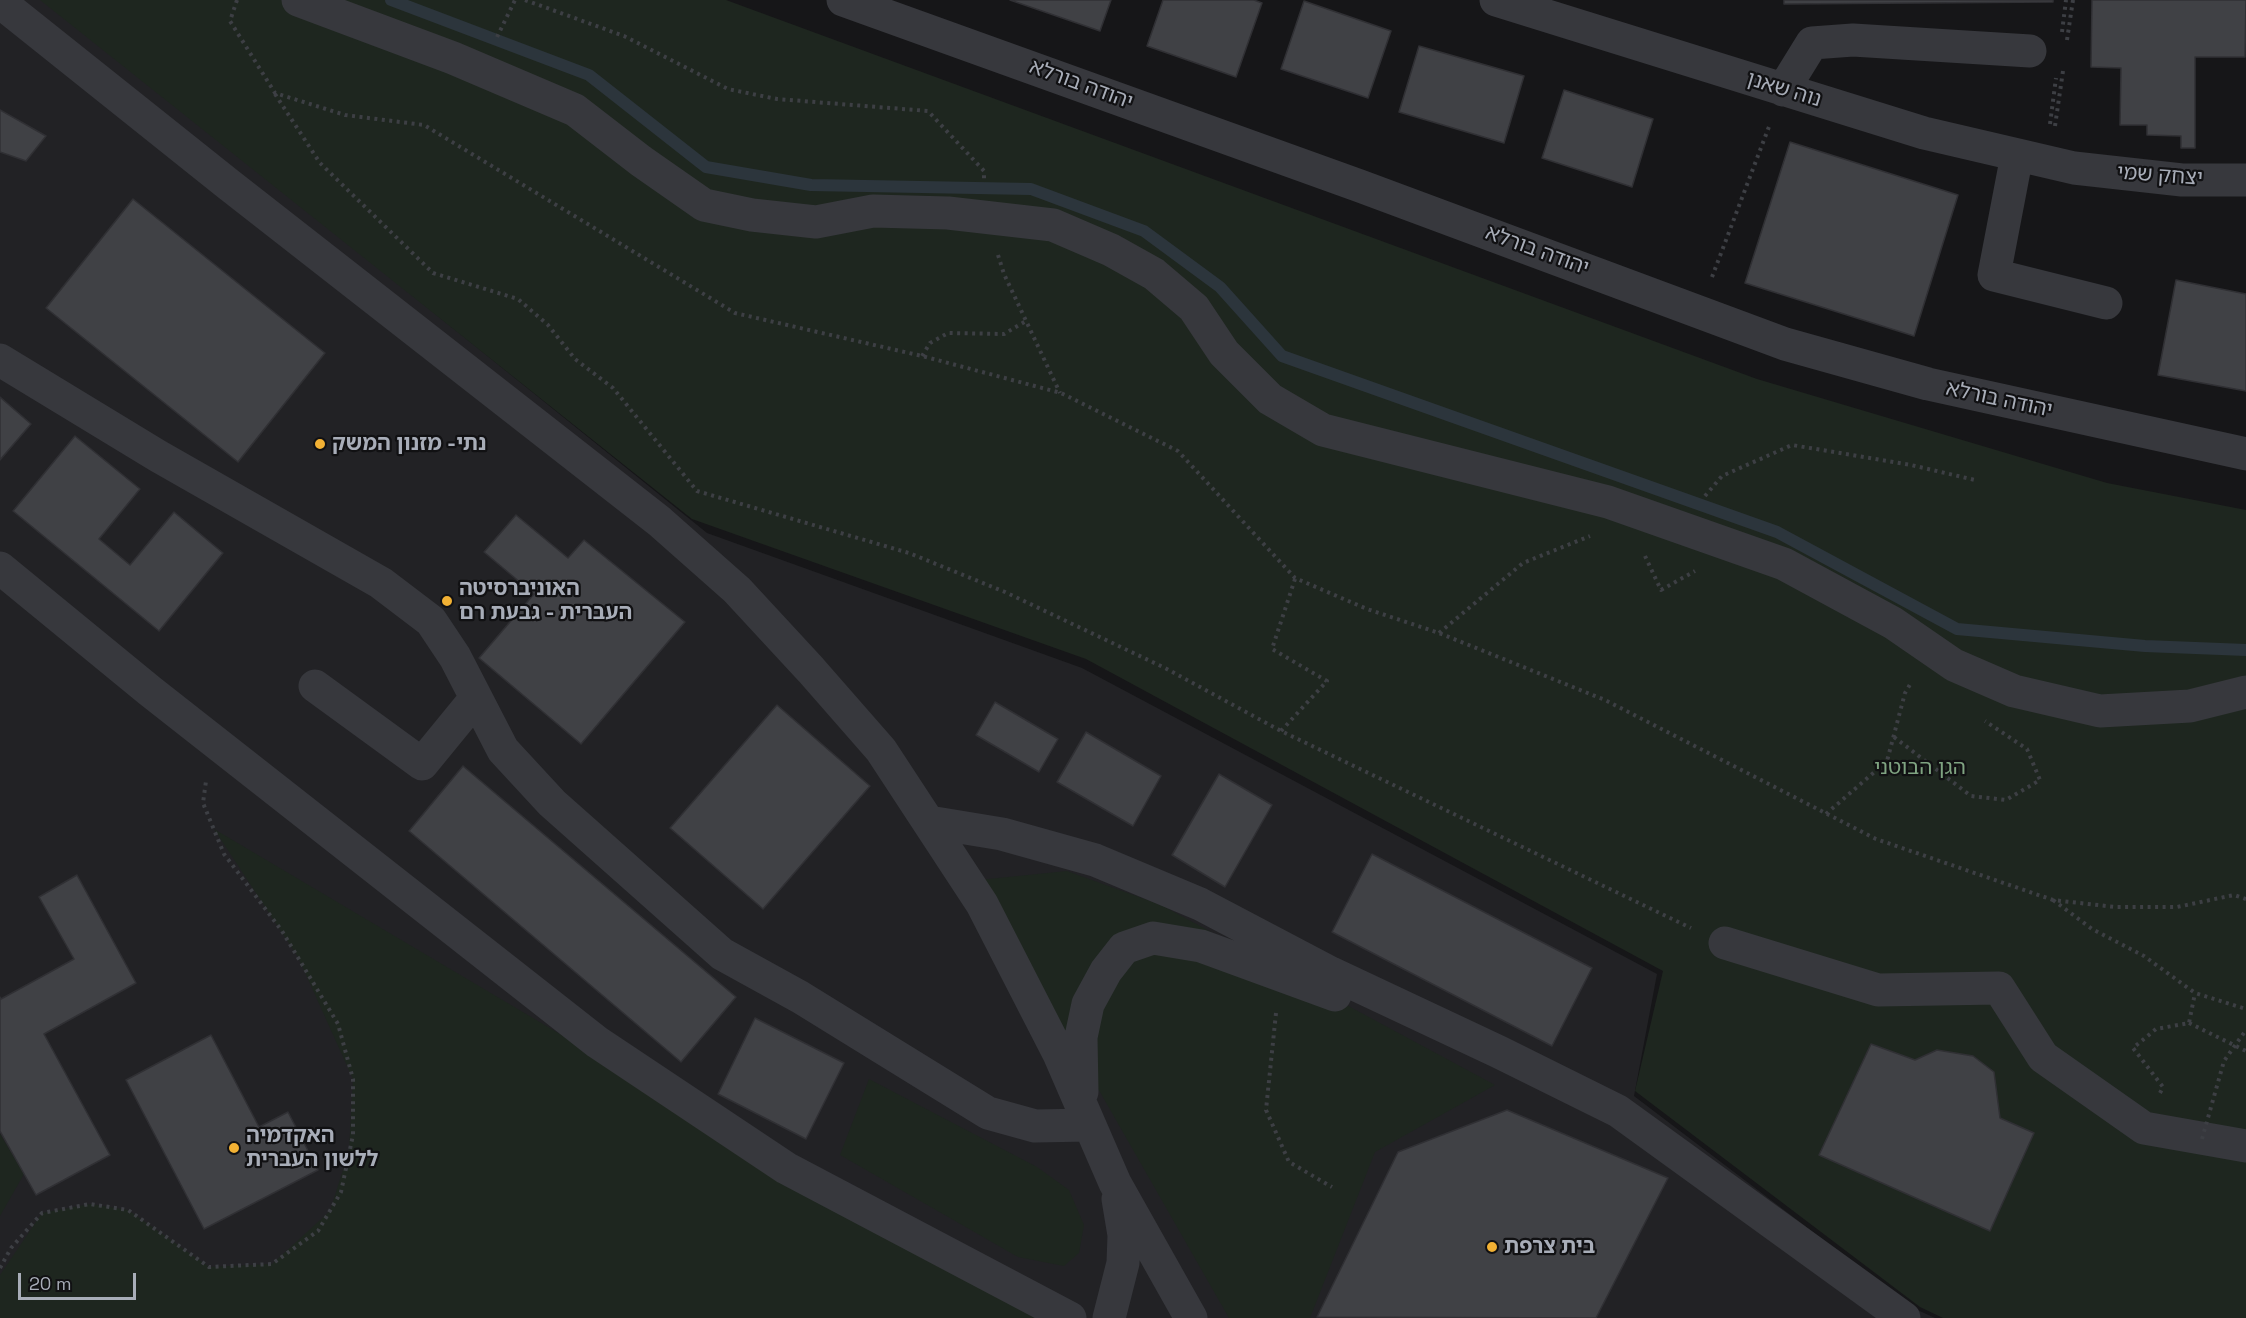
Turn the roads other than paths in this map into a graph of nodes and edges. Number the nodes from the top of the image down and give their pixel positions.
1 (298, 0) edge
2 (843, 0) edge
3 (1496, 0) edge
4 (0, 2) edge
5 (2045, 49) road end
6 (1783, 90) junction
7 (2017, 155) junction
8 (2062, 165) joint
9 (2246, 180) edge
10 (2106, 303) dead end
11 (0, 360) edge
12 (2246, 454) edge
13 (0, 568) edge
14 (315, 686) dead end
15 (2246, 692) edge
16 (476, 699) junction
17 (929, 822) junction
18 (1725, 943) road end
19 (1461, 1034) junction
20 (1086, 1117) junction
21 (2246, 1146) edge
22 (1114, 1183) junction
23 (1135, 1217) junction
24 (1070, 1318) edge
25 (1109, 1318) edge
26 (1114, 1318) edge
27 (1191, 1318) edge
28 (1904, 1318) edge

1 - 15 street
2 - 12 street, יהודה בורלא
3 - 6 street, נוה שאנן
4 - 17 street
5 - 6 street
6 - 7 street, נוה שאנן
7 - 8 street, נוה שאנן
7 - 10 street
8 - 9 street, יצחק שמי
11 - 16 street
13 - 24 street
14 - 16 street
16 - 20 street
17 - 19 street
17 - 20 street
18 - 21 street
19 - 20 street
19 - 28 street
20 - 22 street
22 - 23 street
22 - 25 street
23 - 26 street
23 - 27 street

